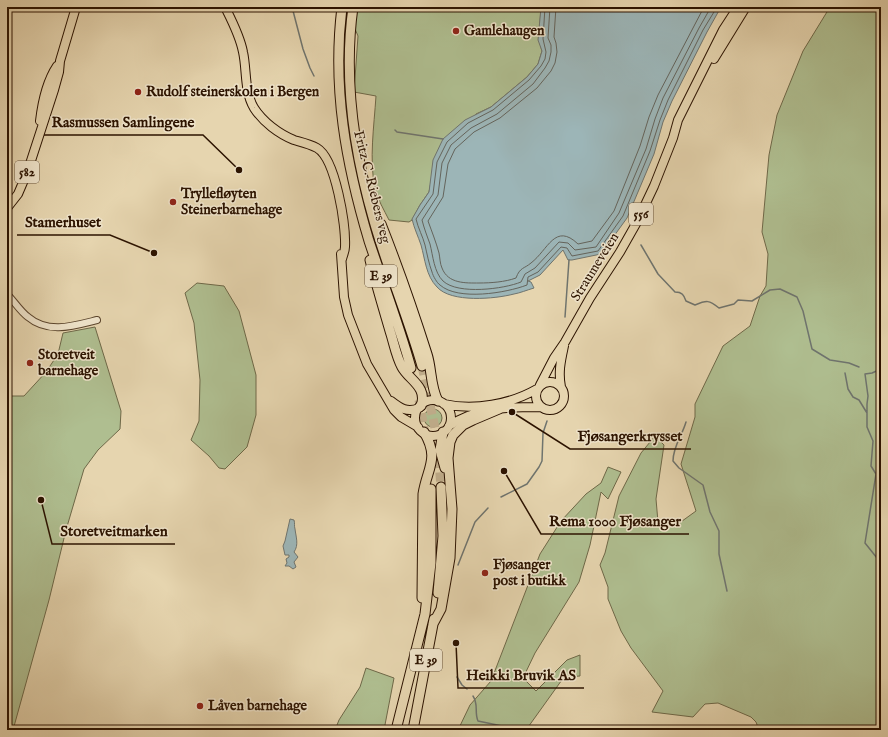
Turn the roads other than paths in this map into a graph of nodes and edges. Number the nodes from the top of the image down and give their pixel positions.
1 (76, 7) edge
2 (225, 7) edge
3 (342, 7) edge
4 (352, 7) edge
5 (738, 7) edge
6 (746, 7) edge
7 (673, 138) junction
8 (353, 184) junction
9 (370, 205) junction
10 (7, 208) edge
11 (7, 294) edge
12 (96, 320) dead end
13 (565, 342) junction
14 (422, 366) tunnel mouth
15 (411, 368) tunnel mouth
16 (561, 386) junction
17 (539, 387) junction
18 (388, 400) junction
19 (441, 402) junction
20 (420, 407) junction
21 (540, 407) junction
22 (499, 409) junction
23 (446, 429) junction
24 (421, 430) junction
25 (446, 487) junction
26 (431, 489) tunnel mouth
27 (421, 630) junction
28 (396, 730) edge
29 (413, 730) edge

1 - 10 main road, 582
2 - 18 main road
3 - 8 highway, Fritz C. Riebers veg / E 39
4 - 9 highway, Fritz C. Riebers veg / E 39
5 - 7 main road, Straumeveien / 556
6 - 7 main road, Straumeveien / 556
7 - 13 main road, Straumeveien / 556
8 - 15 highway, Fritz C. Riebers veg / E 39
8 - 20 highway, E 39
9 - 14 highway, Fritz C. Riebers veg / E 39
9 - 19 highway, E 39
11 - 12 street
13 - 16 main road, Straumeveien / 556
13 - 17 main road, Straumeveien / 556
16 - 17 main road
16 - 21 main road, 556
17 - 19 main road
17 - 21 main road
18 - 20 main road
18 - 24 main road
19 - 20 main road
19 - 23 main road, E 39
20 - 24 main road, E 39
21 - 22 main road, 556
22 - 23 main road, 556
22 - 25 highway, E 39
23 - 24 main road
23 - 25 highway, E 39
24 - 27 highway, E 39
25 - 29 highway, E 39
26 - 27 highway, E 39
27 - 28 highway, E 39

